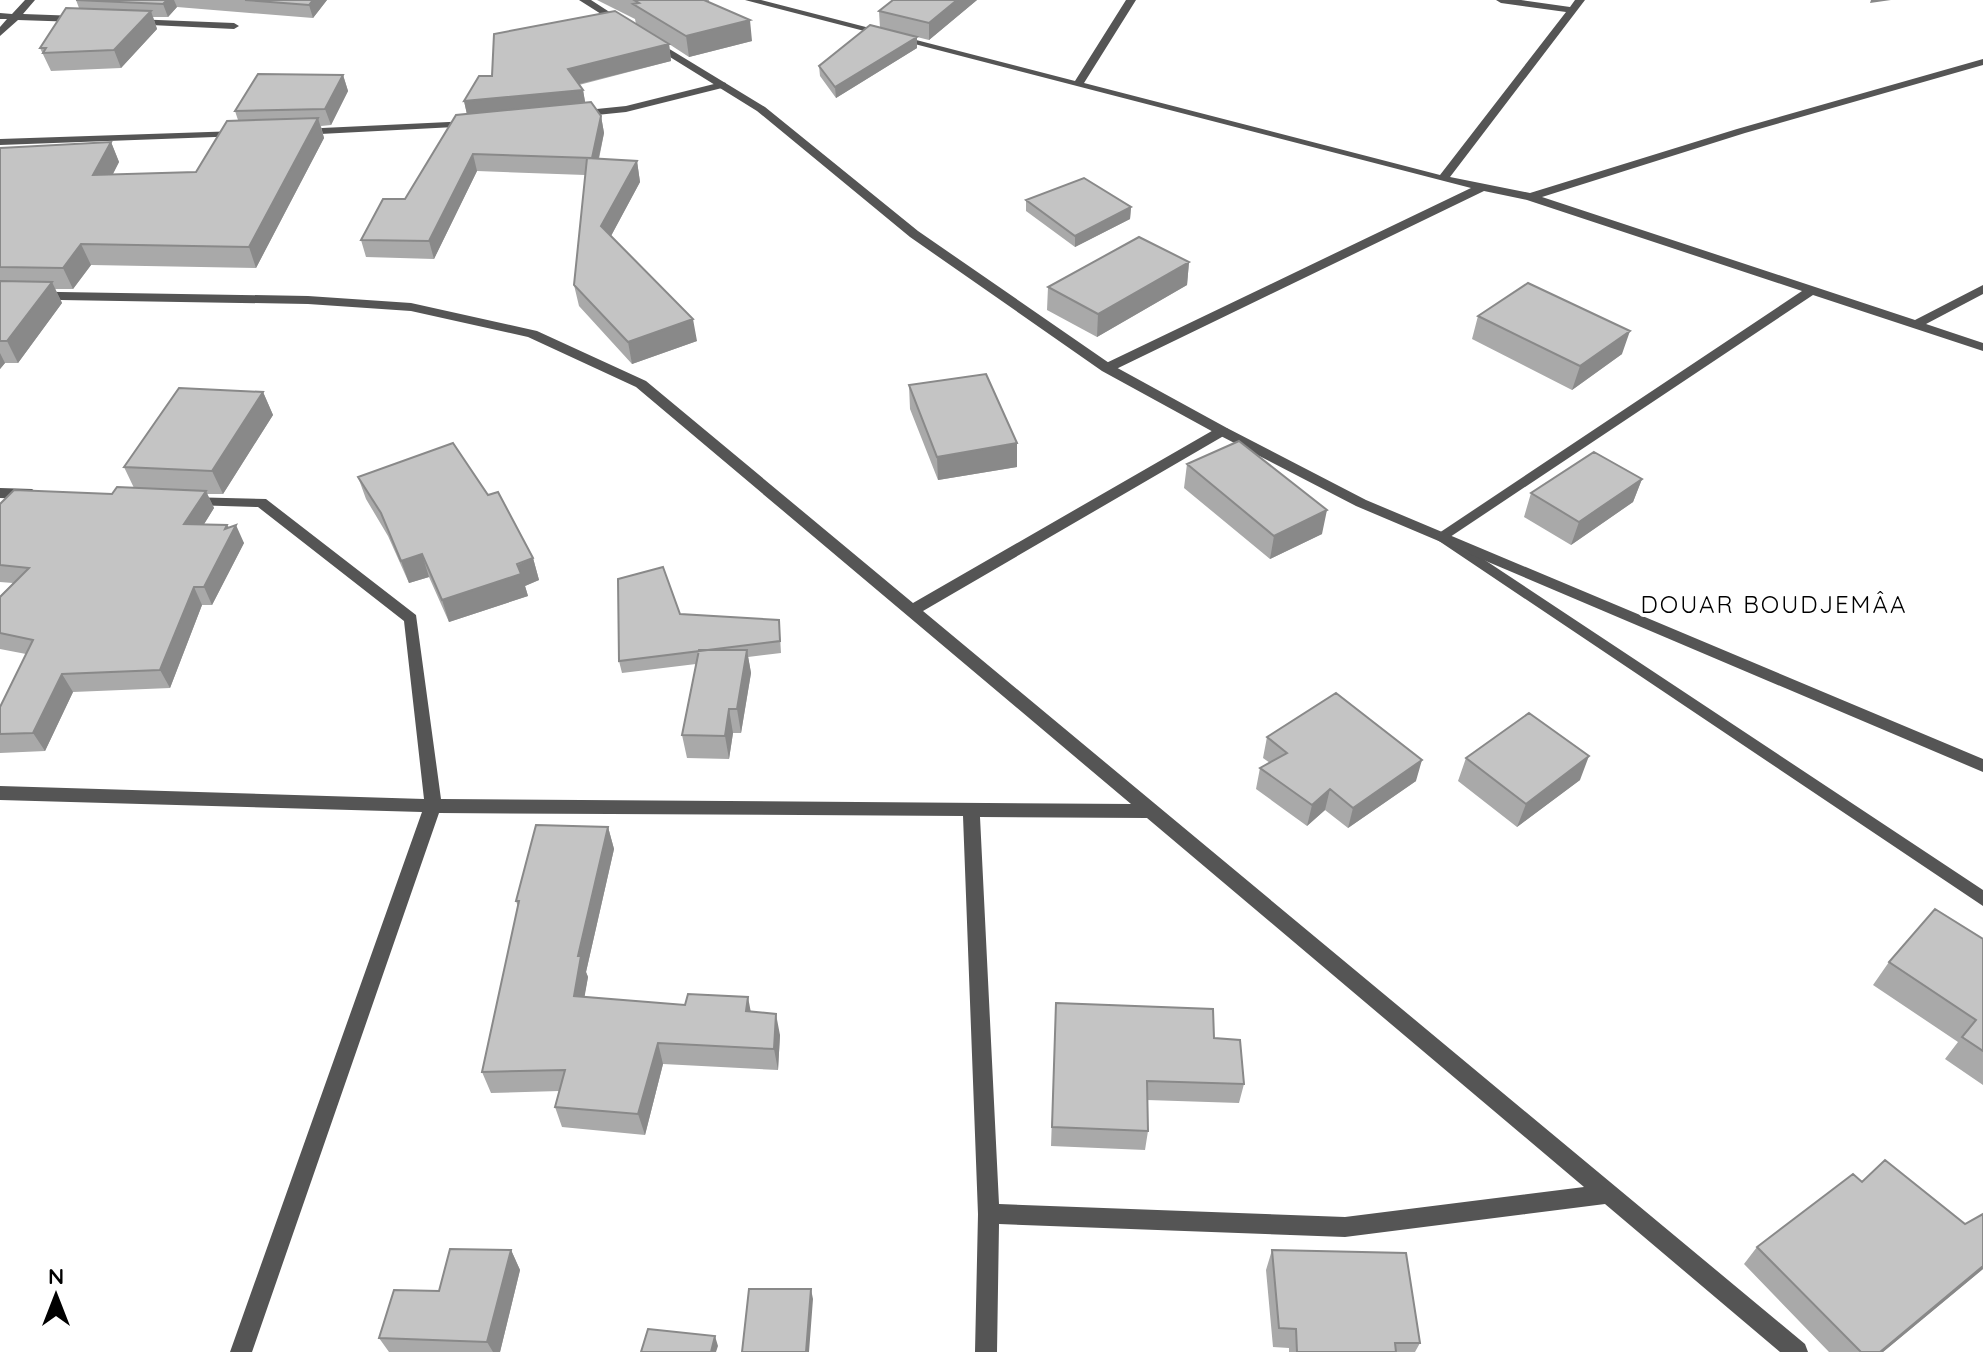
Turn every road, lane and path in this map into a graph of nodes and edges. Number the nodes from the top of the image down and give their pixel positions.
1 (30, 0) edge
2 (584, 0) edge
3 (750, 0) edge
4 (1131, 0) edge
5 (1501, 0) edge
6 (1580, 0) edge
7 (1572, 10) junction
8 (0, 16) edge
9 (14, 17) junction
10 (93, 20) edge
11 (124, 21) edge
12 (234, 26) dead end
13 (632, 29) edge
14 (0, 33) edge
15 (645, 37) edge
16 (1983, 62) edge
17 (1078, 84) junction
18 (722, 85) junction
19 (562, 115) edge
20 (483, 123) edge
21 (295, 133) edge
22 (249, 134) edge
23 (0, 142) edge
24 (1443, 179) junction
25 (1483, 187) junction
26 (1530, 197) junction
27 (1983, 289) edge
28 (1812, 290) junction
29 (0, 295) edge
30 (1915, 325) junction
31 (1983, 347) edge
32 (1107, 368) junction
33 (1222, 431) junction
34 (0, 493) edge
35 (46, 495) edge
36 (169, 499) edge
37 (1440, 537) junction
38 (911, 611) junction
39 (1983, 766) edge
40 (0, 793) edge
41 (433, 806) junction
42 (971, 808) junction
43 (1148, 811) junction
44 (1983, 899) edge
45 (1608, 1194) junction
46 (989, 1214) junction
47 (241, 1352) edge
48 (986, 1352) edge
49 (1797, 1352) edge

1 - 9 street
2 - 13 street
3 - 17 street
4 - 17 street
5 - 7 street
6 - 7 street
7 - 24 street
8 - 9 street
9 - 10 street
9 - 14 street
11 - 12 street
15 - 18 street
16 - 26 street
17 - 24 street
18 - 19 street
18 - 32 street
20 - 21 street
22 - 23 street
24 - 25 street
25 - 26 street
25 - 32 street
26 - 28 street
27 - 30 street
28 - 30 street
28 - 37 street
29 - 38 street
30 - 31 street
32 - 33 street
33 - 37 street
33 - 38 street
34 - 35 street
36 - 41 street
37 - 39 street
37 - 44 street
38 - 43 street
40 - 41 street
41 - 42 street
41 - 47 street
42 - 43 street
42 - 46 street
43 - 45 street
45 - 46 street
45 - 49 street
46 - 48 street

